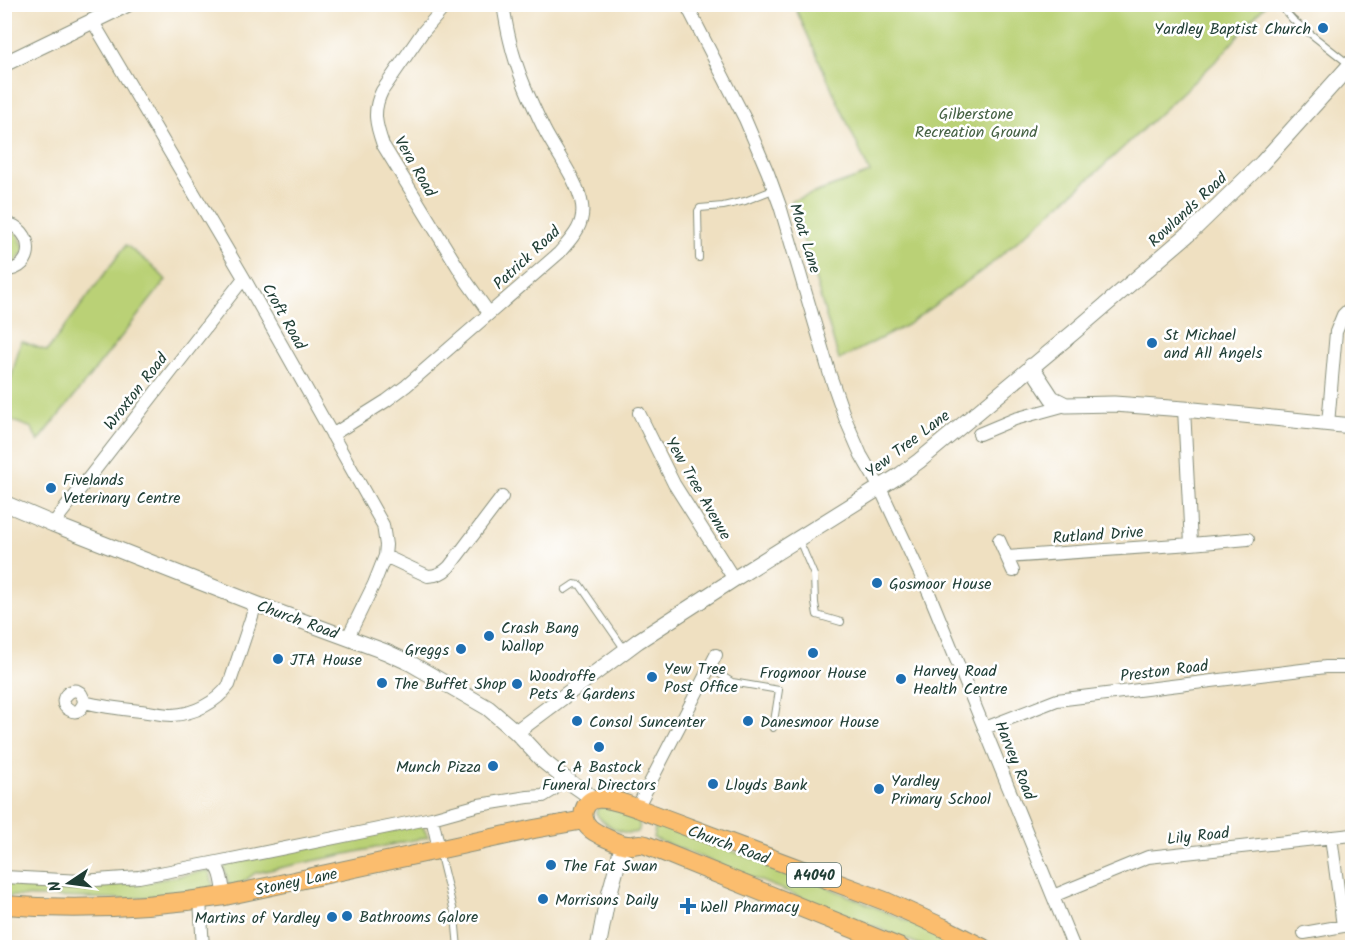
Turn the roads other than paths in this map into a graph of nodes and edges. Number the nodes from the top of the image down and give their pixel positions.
1 (128, 4) edge
2 (447, 4) edge
3 (503, 4) edge
4 (686, 4) edge
5 (1284, 10) dead end
6 (93, 22) junction
7 (4, 64) edge
8 (1352, 64) edge
9 (774, 190) junction
10 (4, 223) edge
11 (699, 258) dead end
12 (4, 270) edge
13 (244, 278) junction
14 (1353, 306) edge
15 (489, 313) junction
16 (1031, 366) junction
17 (1066, 405) junction
18 (1184, 409) junction
19 (639, 413) dead end
20 (1328, 424) junction
21 (1353, 426) edge
22 (978, 434) dead end
23 (332, 435) junction
24 (880, 488) junction
25 (502, 497) dead end
26 (4, 504) edge
27 (53, 524) junction
28 (799, 539) junction
29 (1248, 539) dead end
30 (999, 540) dead end
31 (1191, 544) junction
32 (385, 556) junction
33 (1007, 557) junction
34 (1013, 571) dead end
35 (734, 579) junction
36 (565, 590) dead end
37 (256, 604) junction
38 (842, 621) dead end
39 (348, 636) junction
40 (626, 650) junction
41 (716, 655) dead end
42 (1353, 667) edge
43 (710, 668) junction
44 (84, 702) dead end
45 (773, 728) dead end
46 (985, 729) junction
47 (516, 732) junction
48 (564, 778) junction
49 (594, 799) junction
50 (639, 809) junction
51 (432, 818) junction
52 (584, 820) junction
53 (1353, 835) edge
54 (1331, 837) junction
55 (631, 843) junction
56 (439, 849) junction
57 (212, 863) junction
58 (4, 878) edge
59 (225, 896) junction
60 (1053, 896) junction
61 (200, 900) junction
62 (4, 905) edge
63 (1304, 933) dead end
64 (203, 948) edge
65 (458, 948) edge
66 (598, 948) edge
67 (901, 948) edge
68 (983, 948) edge
69 (1074, 948) edge

1 - 6 street
2 - 15 street, Vera Road
3 - 15 street, Patrick Road
4 - 9 street, Moat Lane
5 - 8 lane
6 - 7 street
6 - 13 street, Croft Road
8 - 16 street, Rowlands Road
9 - 11 lane
9 - 24 street, Moat Lane
10 - 12 street
13 - 23 street, Croft Road
13 - 27 street, Wroxton Road
14 - 20 street
15 - 23 street, Patrick Road
16 - 17 street
16 - 24 street, Yew Tree Lane
17 - 18 street
17 - 22 street
18 - 20 street
18 - 31 street
19 - 35 street, Yew Tree Avenue
20 - 21 street
23 - 32 street, Croft Road
24 - 28 street, Yew Tree Lane
24 - 46 street, Harvey Road
25 - 32 street
26 - 27 street, Church Road
27 - 37 street, Church Road
28 - 35 street, Yew Tree Lane
28 - 38 lane
29 - 31 street, Rutland Drive
30 - 33 street
31 - 33 street, Rutland Drive
32 - 39 street, Croft Road
33 - 34 street
35 - 40 street, Yew Tree Lane
36 - 40 lane
37 - 39 street, Church Road
37 - 44 street
39 - 47 street, Church Road
40 - 47 street, Yew Tree Lane
41 - 43 street
42 - 46 street, Preston Road
43 - 45 lane
43 - 50 street
46 - 60 street, Harvey Road
47 - 48 street, Church Road
48 - 49 street, Church Road
48 - 51 street
49 - 50 main road, Church Road / A4040
49 - 52 main road
50 - 55 main road
50 - 68 main road, Church Road / A4040
51 - 56 street
51 - 57 street
52 - 55 main road, Church Road / A4040
52 - 56 main road, Stoney Lane
53 - 54 street, Lily Road
54 - 60 street, Lily Road
54 - 63 street
55 - 66 street
55 - 67 main road, Church Road / A4040
56 - 59 main road, Stoney Lane
56 - 65 lane
57 - 58 street
57 - 59 street
59 - 61 main road, Stoney Lane
60 - 69 street, Harvey Road
61 - 62 main road, Stoney Lane
61 - 64 street

